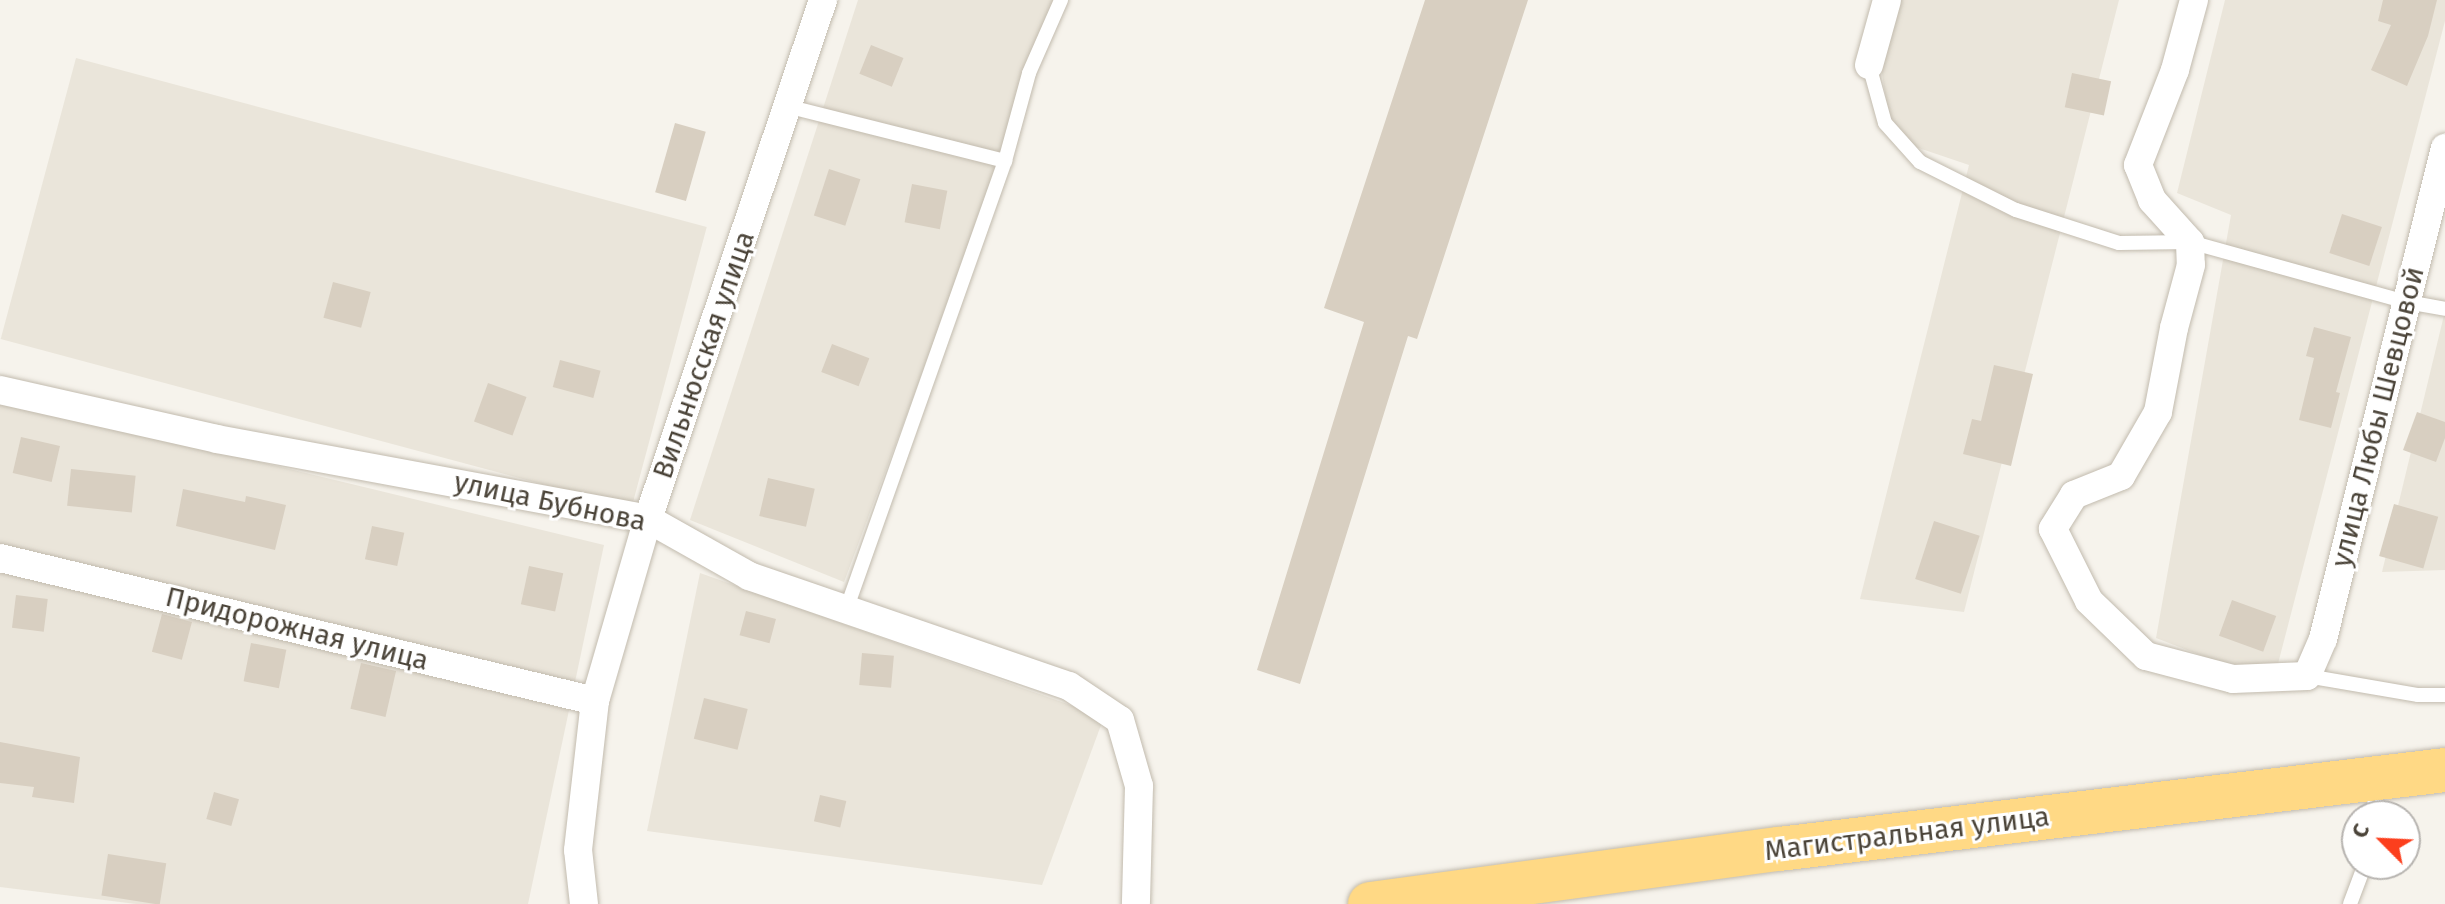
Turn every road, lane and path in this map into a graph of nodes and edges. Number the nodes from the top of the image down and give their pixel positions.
1 (823, 0) edge
2 (1061, 0) edge
3 (1887, 0) edge
4 (2194, 0) edge
5 (1869, 65) joint
6 (790, 107) junction
7 (2445, 148) edge
8 (1005, 161) junction
9 (2190, 242) junction
10 (2407, 302) junction
11 (2445, 309) edge
12 (0, 390) edge
13 (648, 519) junction
14 (0, 558) edge
15 (846, 610) junction
16 (2307, 676) junction
17 (2445, 695) edge
18 (595, 701) junction
19 (2445, 770) edge
20 (2375, 797) edge
21 (2359, 880) edge
22 (584, 904) edge
23 (1136, 904) edge
24 (1370, 904) edge
25 (2350, 904) edge

1 - 6 street, Вильнюсская улица
2 - 8 lane
3 - 5 street
4 - 9 street
5 - 9 lane
6 - 8 lane
6 - 13 street, Вильнюсская улица
7 - 10 street, улица Любы Шевцовой
8 - 15 lane
9 - 10 lane
9 - 16 street
10 - 11 lane
10 - 16 street, улица Любы Шевцовой
12 - 13 street, улица Бубнова
13 - 15 street, улица Бубнова
13 - 18 street, Вильнюсская улица
14 - 18 street, Придорожная улица
15 - 23 street, улица Бубнова
16 - 17 lane
18 - 22 street, Вильнюсская улица
19 - 20 highway, Магистральная улица
20 - 24 highway, Магистральная улица
21 - 25 lane

